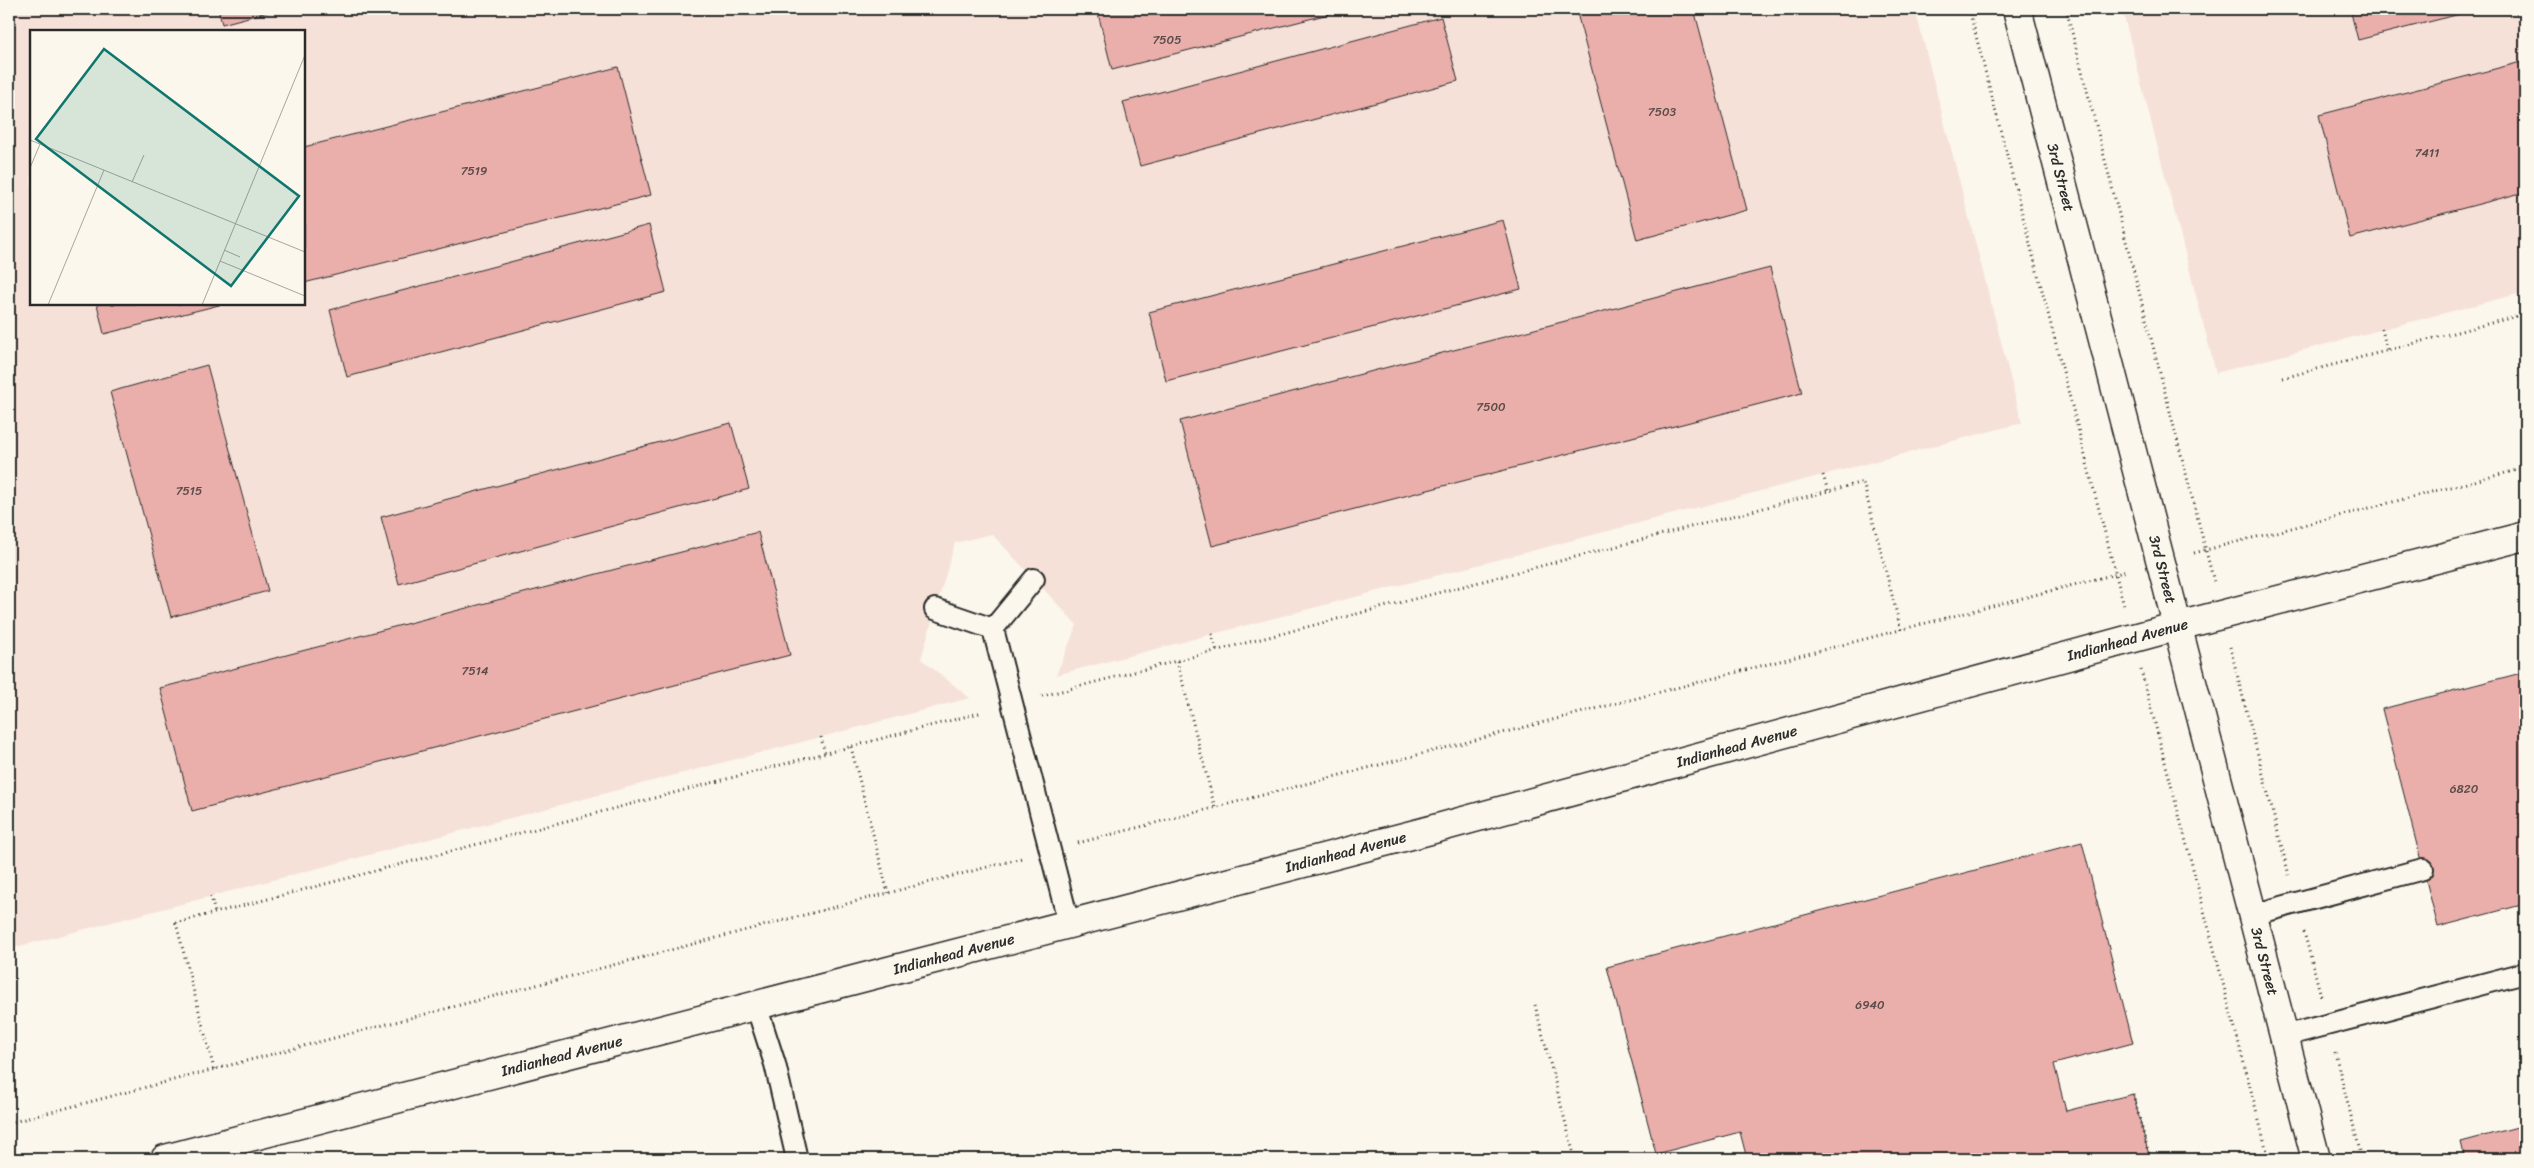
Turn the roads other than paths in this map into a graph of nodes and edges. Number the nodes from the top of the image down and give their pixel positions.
1 (2017, 9) edge
2 (2525, 536) edge
3 (1034, 579) dead end
4 (935, 609) dead end
5 (2178, 626) junction
6 (993, 628) junction
7 (2423, 870) dead end
8 (2252, 914) junction
9 (1070, 924) junction
10 (2525, 973) edge
11 (756, 1005) junction
12 (2284, 1036) junction
13 (165, 1159) edge
14 (797, 1159) edge
15 (2316, 1159) edge

1 - 5 main road, 3rd Street
2 - 5 main road, Indianhead Avenue
3 - 6 lane
4 - 6 lane
5 - 8 main road, 3rd Street
5 - 9 main road, Indianhead Avenue
6 - 9 lane
7 - 8 lane
8 - 12 main road, 3rd Street
9 - 11 main road, Indianhead Avenue
10 - 12 lane
11 - 13 main road, Indianhead Avenue
11 - 14 lane
12 - 15 main road, 3rd Street

